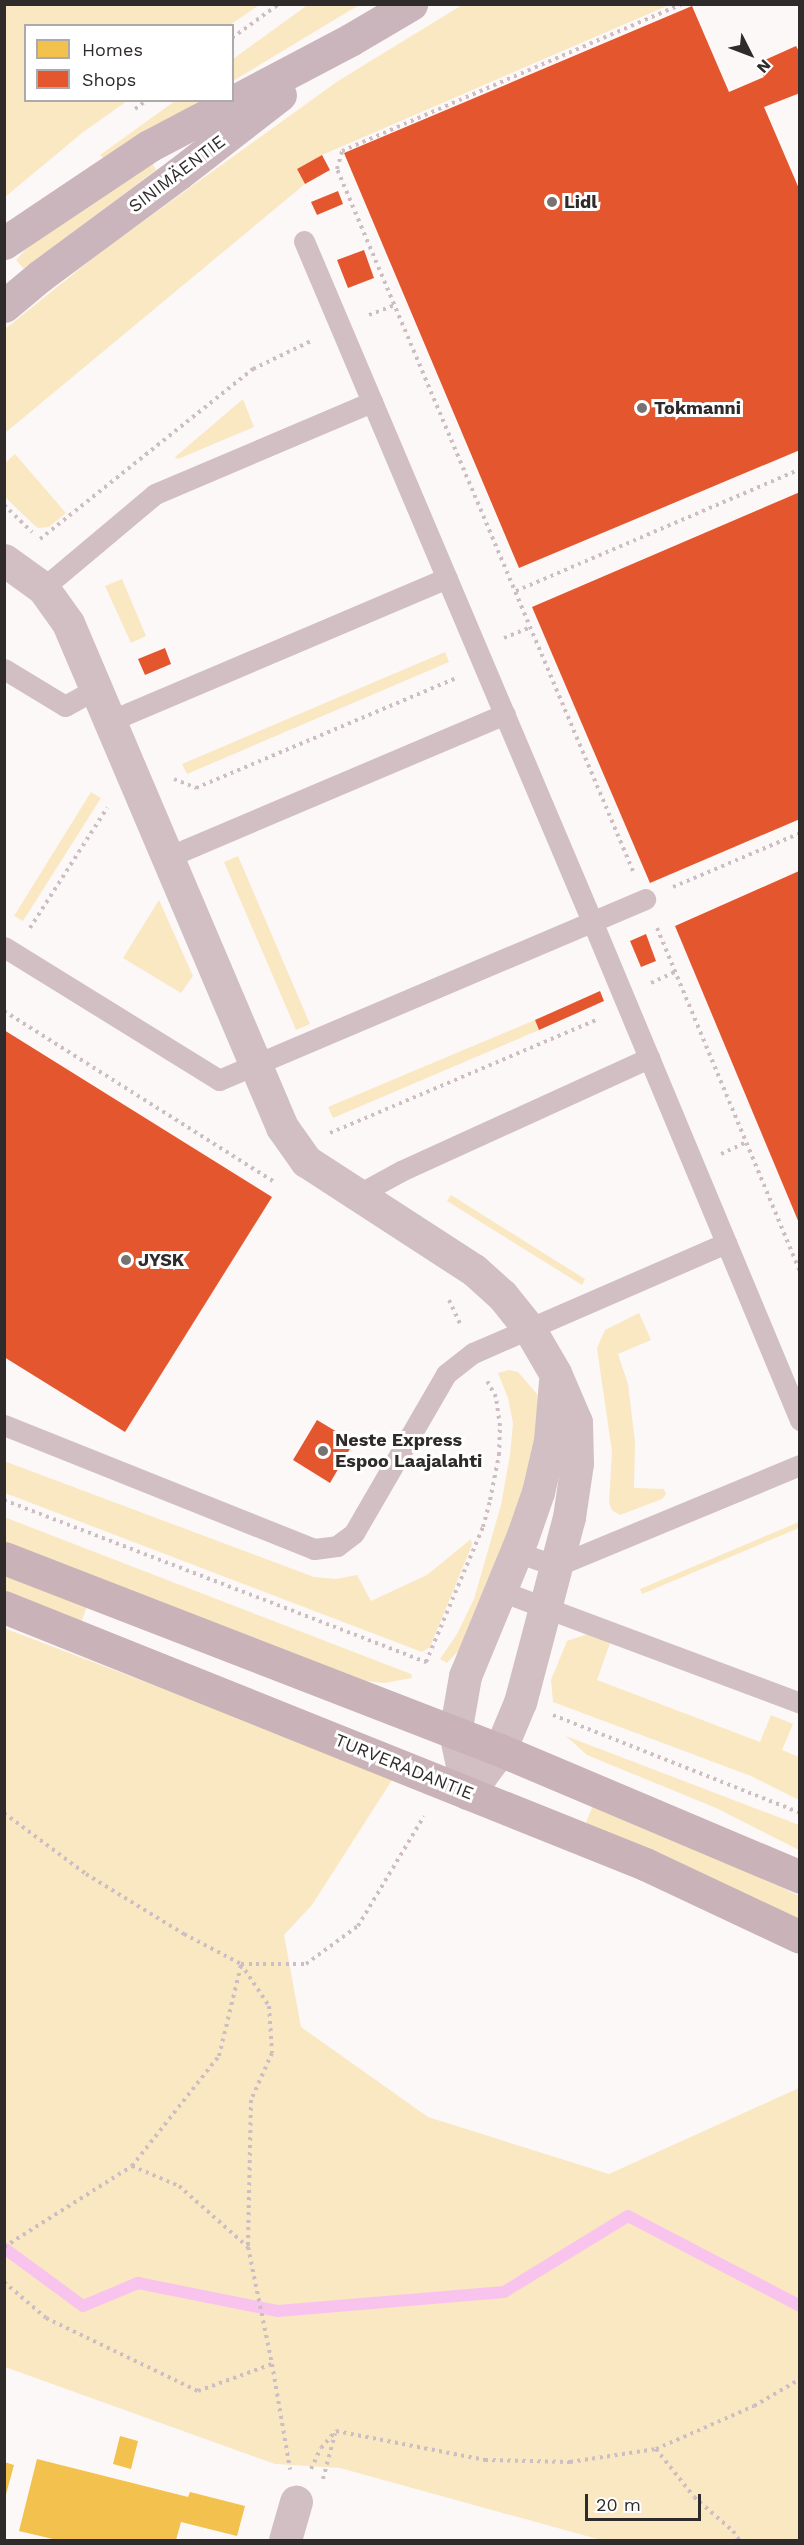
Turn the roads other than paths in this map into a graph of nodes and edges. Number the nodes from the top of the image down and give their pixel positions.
1 (411, 4) edge
2 (350, 40) junction
3 (234, 101) edge
4 (232, 102) edge
5 (304, 241) dead end
6 (4, 243) edge
7 (4, 306) edge
8 (372, 402) junction
9 (4, 560) edge
10 (447, 578) junction
11 (43, 588) junction
12 (4, 669) edge
13 (96, 689) junction
14 (505, 714) junction
15 (110, 721) junction
16 (168, 857) junction
17 (645, 899) road end
18 (592, 921) junction
19 (9, 950) edge
20 (649, 1058) junction
21 (255, 1065) junction
22 (359, 1194) junction
23 (726, 1243) junction
24 (530, 1330) junction
25 (555, 1373) junction
26 (800, 1420) edge
27 (4, 1425) edge
28 (800, 1465) edge
29 (517, 1552) junction
30 (4, 1558) edge
31 (556, 1566) junction
32 (501, 1591) junction
33 (4, 1607) edge
34 (544, 1608) junction
35 (799, 1703) edge
36 (455, 1733) junction
37 (500, 1750) junction
38 (468, 1793) junction
39 (800, 1877) edge
40 (800, 1937) edge
41 (296, 2502) road end
42 (285, 2541) edge

1 - 2 main road, SINIMÄENTIE
2 - 3 main road, SINIMÄENTIE
2 - 7 main road, SINIMÄENTIE
4 - 6 main road, SINIMÄENTIE
5 - 8 lane
8 - 10 lane
8 - 11 lane
9 - 11 street
10 - 14 lane
10 - 15 lane
11 - 13 street
12 - 13 lane
13 - 15 street
14 - 16 lane
14 - 18 lane
15 - 16 street
16 - 21 street
17 - 18 lane
18 - 20 lane
18 - 21 lane
19 - 21 lane
20 - 22 lane
20 - 23 lane
21 - 22 street
22 - 24 street
23 - 24 lane
23 - 26 lane
24 - 25 street
24 - 27 lane
25 - 29 street
25 - 31 street
28 - 31 lane
29 - 31 lane
29 - 32 street
30 - 36 main road
31 - 34 street
32 - 34 lane
32 - 36 street
33 - 38 main road, TURVERADANTIE
34 - 35 lane
34 - 37 street
36 - 37 main road
36 - 38 street
37 - 38 street
37 - 39 main road
38 - 40 main road, TURVERADANTIE
41 - 42 street

